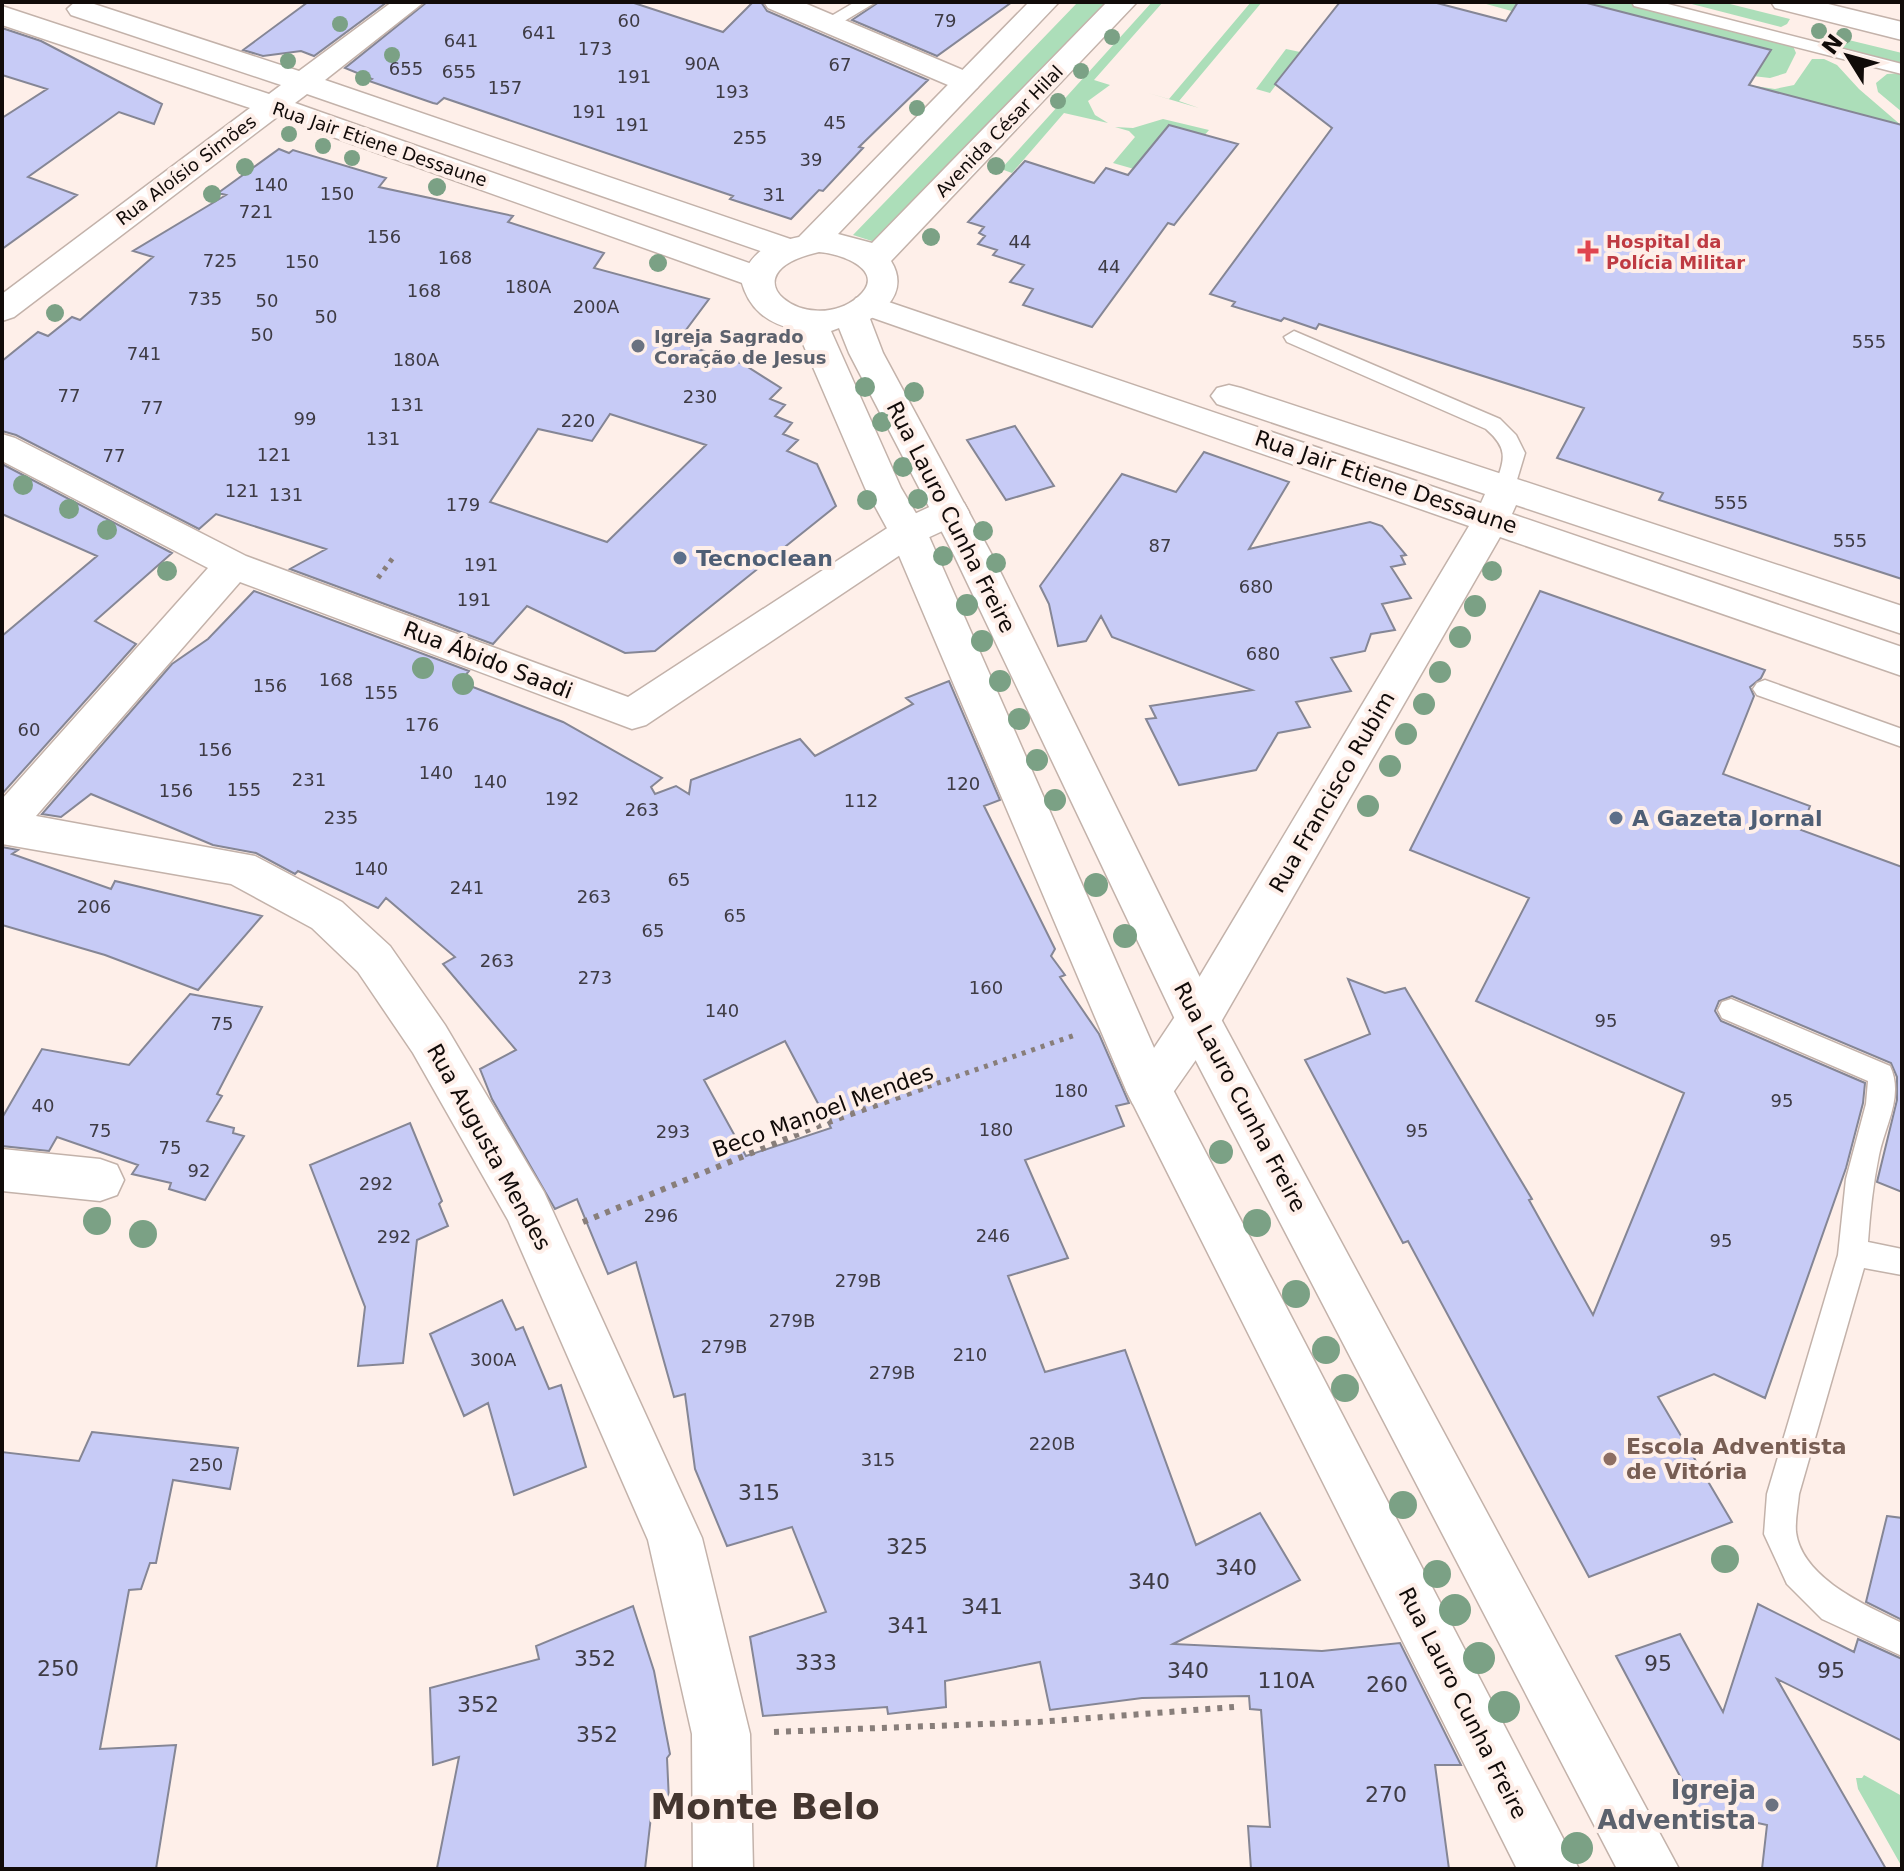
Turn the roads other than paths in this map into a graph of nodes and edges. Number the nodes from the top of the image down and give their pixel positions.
1 (58, 2) edge
2 (410, 2) edge
3 (778, 2) edge
4 (868, 2) edge
5 (1045, 2) edge
6 (1123, 2) edge
7 (1640, 2) edge
8 (1792, 4) edge
9 (2, 15) edge
10 (830, 22) junction
11 (1902, 31) edge
12 (1783, 40) junction
13 (1902, 69) edge
14 (302, 82) junction
15 (966, 82) junction
16 (271, 105) junction
17 (799, 246) junction
18 (757, 277) junction
19 (857, 297) junction
20 (2, 310) edge
21 (1294, 337) dead end
22 (2, 446) edge
23 (1499, 503) junction
24 (951, 512) junction
25 (908, 532) junction
26 (233, 565) junction
27 (1902, 620) edge
28 (1902, 662) edge
29 (1765, 689) dead end
30 (1902, 738) edge
31 (2, 827) edge
32 (1731, 1010) dead end
33 (1198, 1020) junction
34 (1149, 1090) junction
35 (2, 1170) edge
36 (100, 1180) dead end
37 (1853, 1255) junction
38 (1902, 1262) edge
39 (1902, 1640) edge
40 (723, 1869) edge
41 (1549, 1869) edge
42 (1649, 1869) edge

1 - 14 street, Rua Jair Etiene Dessaune
2 - 14 street, Rua Aloísio Simões
3 - 10 street
4 - 10 lane
5 - 15 street
6 - 19 street, Avenida César Hilal
7 - 12 lane
8 - 11 street
8 - 12 lane
9 - 16 street, Rua Jair Etiene Dessaune
10 - 15 street
12 - 13 lane
14 - 16 street, Rua Aloísio Simões
14 - 17 street, Rua Jair Etiene Dessaune
15 - 17 street
16 - 18 street, Rua Jair Etiene Dessaune
16 - 20 street, Rua Aloísio Simões
17 - 18 street
17 - 19 street, Rua Jair Etiene Dessaune
18 - 19 street
19 - 23 street, Rua Jair Etiene Dessaune
19 - 24 street, Rua Lauro Cunha Freire
19 - 25 street, Rua Lauro Cunha Freire
21 - 23 lane
22 - 26 street, Rua Ábido Saadi
23 - 27 street, Rua Jair Etiene Dessaune
23 - 28 street, Rua Jair Etiene Dessaune
23 - 33 street, Rua Francisco Rubim
24 - 25 street, Rua Ábido Saadi
24 - 33 street, Rua Lauro Cunha Freire
25 - 26 street, Rua Ábido Saadi
25 - 34 street, Rua Lauro Cunha Freire
26 - 31 street
29 - 30 lane
31 - 40 street, Rua Augusta Mendes
32 - 37 lane
33 - 34 street, Rua Francisco Rubim
33 - 42 street, Rua Lauro Cunha Freire
34 - 41 street, Rua Lauro Cunha Freire
35 - 36 street
37 - 38 lane
37 - 39 lane

